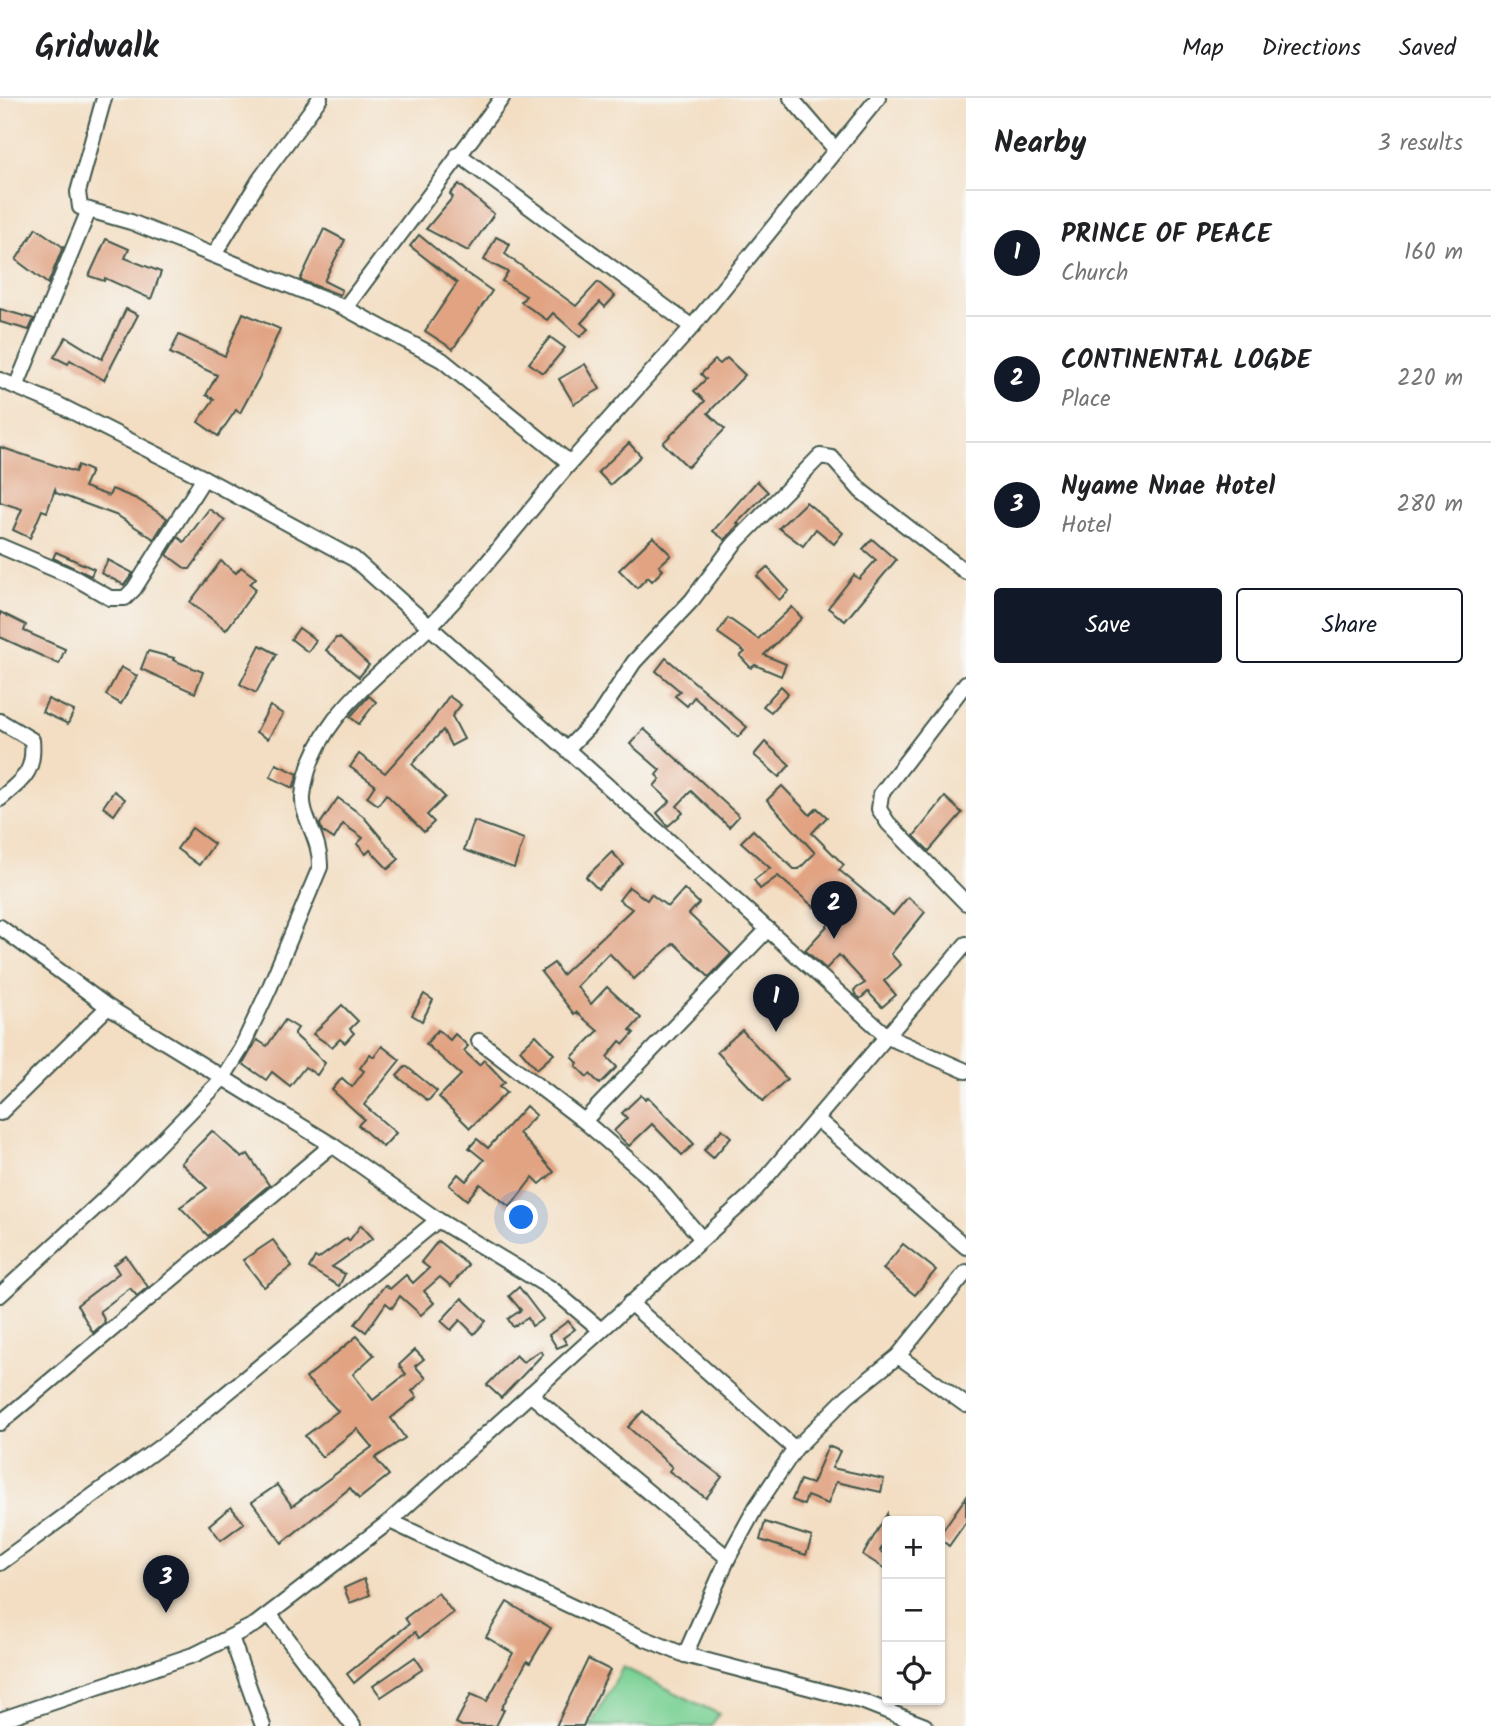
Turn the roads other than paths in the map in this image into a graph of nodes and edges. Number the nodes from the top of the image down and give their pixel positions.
1 (104, 98) edge
2 (320, 98) edge
3 (502, 98) edge
4 (791, 98) edge
5 (878, 98) edge
6 (835, 149) junction
7 (458, 154) junction
8 (89, 211) junction
9 (214, 255) junction
10 (345, 309) junction
11 (692, 327) junction
12 (0, 380) edge
13 (16, 387) junction
14 (570, 463) junction
15 (204, 478) junction
16 (0, 546) edge
17 (966, 572) edge
18 (430, 625) junction
19 (966, 683) edge
20 (0, 721) edge
21 (568, 748) junction
22 (0, 799) edge
23 (966, 903) edge
24 (768, 929) junction
25 (2, 933) edge
26 (966, 944) edge
27 (108, 1007) junction
28 (888, 1037) junction
29 (479, 1041) dead end
30 (966, 1071) edge
31 (222, 1079) junction
32 (0, 1113) edge
33 (818, 1120) junction
34 (584, 1121) junction
35 (332, 1145) junction
36 (438, 1220) junction
37 (702, 1239) junction
38 (966, 1247) edge
39 (966, 1272) edge
40 (0, 1295) edge
41 (630, 1303) junction
42 (601, 1330) junction
43 (898, 1356) junction
44 (530, 1394) junction
45 (966, 1405) edge
46 (0, 1423) edge
47 (795, 1449) junction
48 (390, 1521) junction
49 (728, 1558) junction
50 (0, 1563) edge
51 (270, 1615) junction
52 (231, 1637) junction
53 (685, 1655) junction
54 (5, 1721) edge
55 (263, 1726) edge
56 (353, 1726) edge
57 (925, 1726) edge

1 - 8 street
2 - 9 street
3 - 7 street
4 - 6 street
5 - 6 street
6 - 11 street
7 - 10 street
7 - 11 street
8 - 9 street
8 - 13 street
9 - 10 street
10 - 14 street
11 - 14 street
12 - 13 street
13 - 15 street
14 - 18 street
15 - 16 street
15 - 18 street
17 - 21 street
18 - 21 street
18 - 31 street
19 - 23 street
20 - 22 street
21 - 24 street
24 - 28 street
24 - 34 street
25 - 27 street
26 - 28 street
27 - 31 street
27 - 32 street
28 - 30 street
28 - 33 street
29 - 34 street
31 - 35 street
31 - 40 street
33 - 37 street
33 - 38 street
34 - 37 street
35 - 36 street
35 - 46 street
36 - 42 street
36 - 50 street
37 - 41 street
39 - 43 street
41 - 42 street
41 - 47 street
42 - 44 street
43 - 45 street
43 - 47 street
44 - 48 street
44 - 49 street
47 - 49 street
48 - 51 street
48 - 53 street
49 - 53 street
51 - 52 street
51 - 56 street
52 - 54 street
52 - 55 street
53 - 57 street

